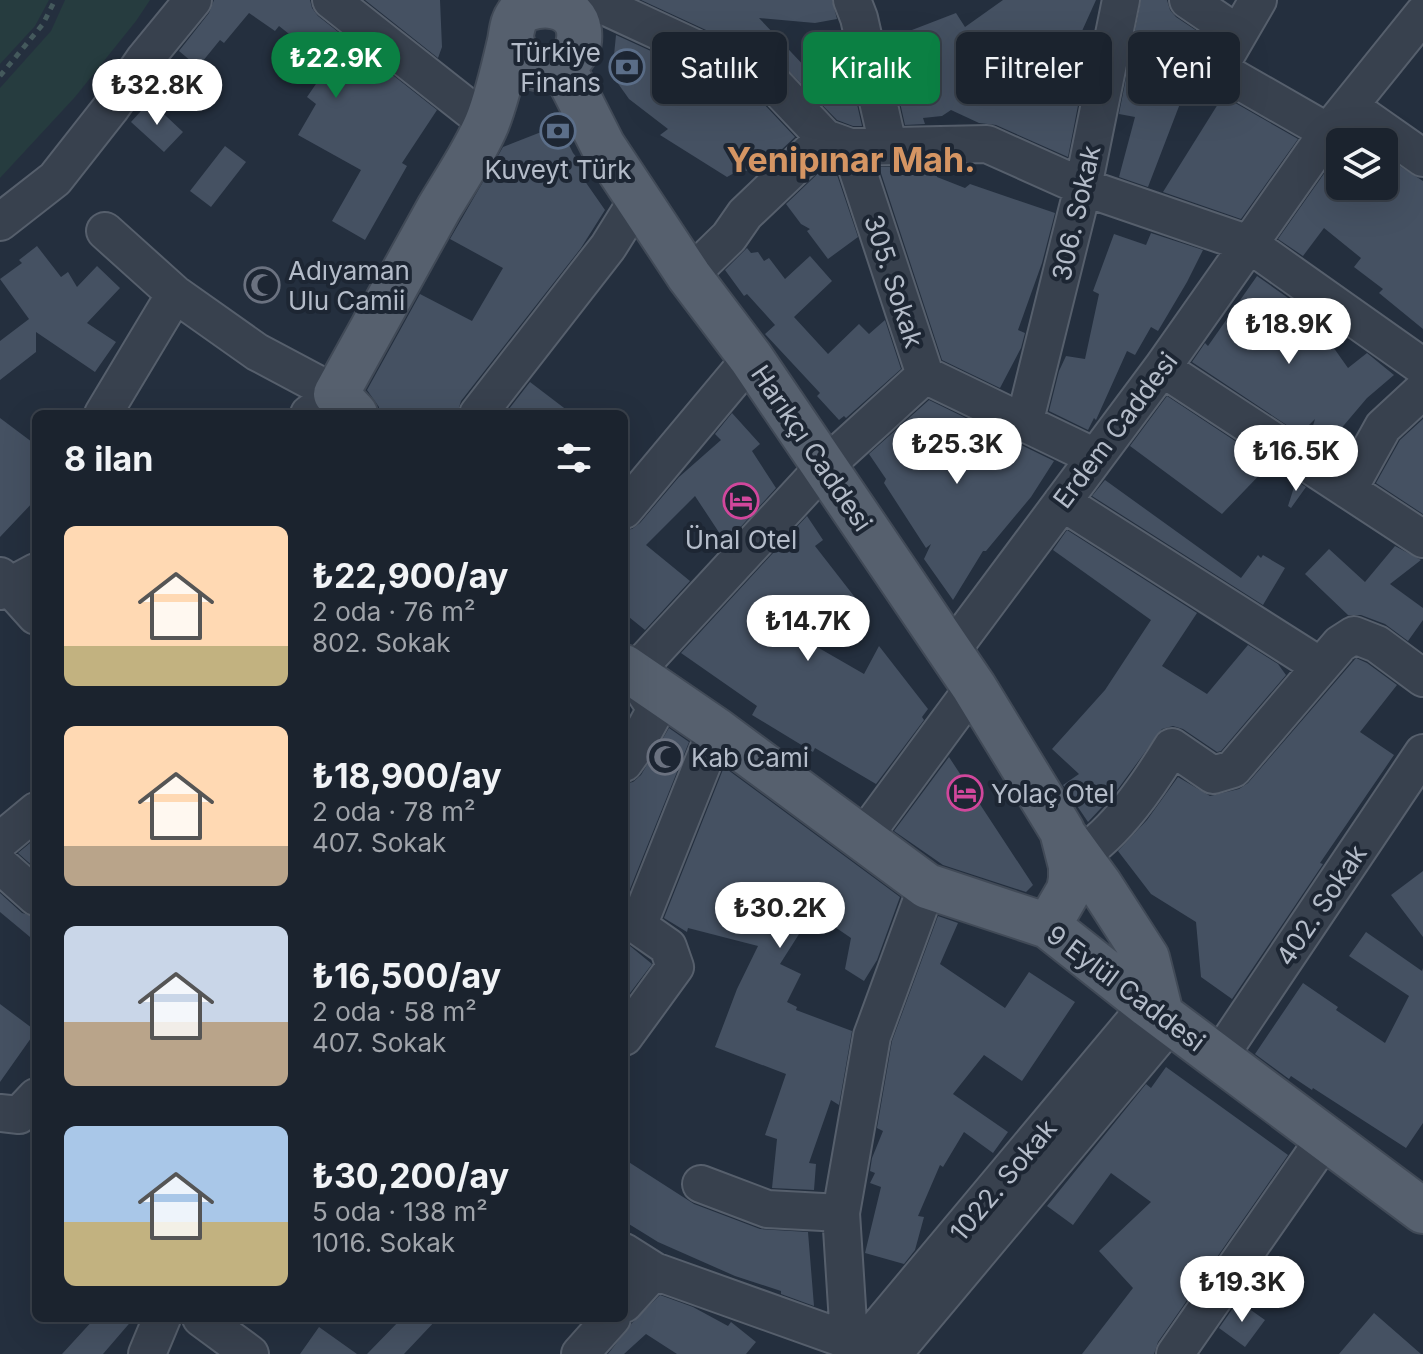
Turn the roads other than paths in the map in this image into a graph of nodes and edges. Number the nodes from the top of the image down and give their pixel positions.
1 (193, 0) edge
2 (331, 0) edge
3 (852, 0) edge
4 (1121, 0) edge
5 (1188, 0) edge
6 (1258, 0) edge
7 (1423, 14) edge
8 (553, 20) edge
9 (1235, 32) edge
10 (1239, 32) edge
11 (1240, 78) edge
12 (1338, 119) junction
13 (487, 123) junction
14 (837, 143) junction
15 (888, 145) junction
16 (1423, 158) edge
17 (1083, 187) junction
18 (638, 199) junction
19 (0, 222) edge
20 (105, 231) dead end
21 (1249, 244) junction
22 (689, 276) junction
23 (175, 294) junction
24 (751, 358) junction
25 (1423, 367) edge
26 (1162, 368) junction
27 (925, 375) junction
28 (1423, 390) edge
29 (333, 407) edge
30 (105, 410) edge
31 (481, 410) edge
32 (1024, 424) junction
33 (1095, 457) junction
34 (824, 467) junction
35 (1348, 490) junction
36 (1062, 502) junction
37 (628, 505) edge
38 (1423, 539) edge
39 (11, 582) edge
40 (32, 611) edge
41 (1320, 666) junction
42 (629, 670) edge
43 (961, 670) junction
44 (1423, 678) edge
45 (716, 730) junction
46 (1423, 753) edge
47 (628, 757) edge
48 (32, 814) edge
49 (862, 839) junction
50 (0, 841) edge
51 (1070, 844) junction
52 (0, 865) edge
53 (927, 886) junction
54 (32, 893) edge
55 (631, 923) edge
56 (1048, 926) junction
57 (1160, 1013) junction
58 (628, 1032) edge
59 (1219, 1057) junction
60 (32, 1101) edge
61 (0, 1113) edge
62 (1326, 1137) junction
63 (701, 1184) dead end
64 (1420, 1200) edge
65 (841, 1213) junction
66 (639, 1261) edge
67 (628, 1293) edge
68 (160, 1322) edge
69 (206, 1322) edge
70 (608, 1322) edge
71 (852, 1350) edge
72 (147, 1354) edge
73 (250, 1354) edge
74 (580, 1354) edge
75 (893, 1354) edge
76 (1175, 1354) edge

1 - 19 street
2 - 13 street
3 - 15 street
4 - 17 street, 306. Sokak
5 - 9 street
6 - 10 street
7 - 12 street, Erdem Caddesi
8 - 13 main road
8 - 14 street, 305. Sokak
8 - 18 main road, Harıkçı Caddesi
11 - 12 street
12 - 16 street
12 - 21 street, Erdem Caddesi
13 - 29 main road
14 - 15 street
14 - 22 street
14 - 27 street, 305. Sokak
15 - 17 street
17 - 21 street
17 - 32 street, 306. Sokak
18 - 22 main road, Harıkçı Caddesi
18 - 31 street
20 - 23 street
21 - 25 street
21 - 26 street, Erdem Caddesi
22 - 24 main road, Harıkçı Caddesi
23 - 29 street
23 - 30 street
24 - 34 main road, Harıkçı Caddesi
24 - 37 street
26 - 33 street, Erdem Caddesi
26 - 35 street
27 - 32 street, 305. Sokak
27 - 34 street
28 - 35 street
32 - 33 street, 305. Sokak
33 - 36 street, Erdem Caddesi
34 - 42 street
34 - 43 main road, Harıkçı Caddesi
35 - 38 street
36 - 41 street
36 - 43 street, Erdem Caddesi
39 - 40 street
41 - 44 street
41 - 51 street
42 - 45 main road, 9 Eylül Caddesi
42 - 47 street
43 - 49 street, Erdem Caddesi
43 - 51 main road, Harıkçı Caddesi
45 - 49 main road, 9 Eylül Caddesi
45 - 55 street
46 - 59 street, 402. Sokak
48 - 50 street
49 - 53 main road, 9 Eylül Caddesi
51 - 56 main road, Harıkçı Caddesi
51 - 57 main road, Harıkçı Caddesi
52 - 54 street
53 - 56 main road, 9 Eylül Caddesi
53 - 65 street
55 - 58 street
56 - 57 main road, 9 Eylül Caddesi
57 - 59 main road, 9 Eylül Caddesi
57 - 71 street, 1022. Sokak
57 - 75 street, 1022. Sokak
59 - 62 main road, 9 Eylül Caddesi
60 - 61 street
62 - 64 main road, 9 Eylül Caddesi
62 - 76 street
63 - 65 street
65 - 71 street
66 - 67 street
66 - 71 street
68 - 72 street
69 - 73 street
70 - 74 street

